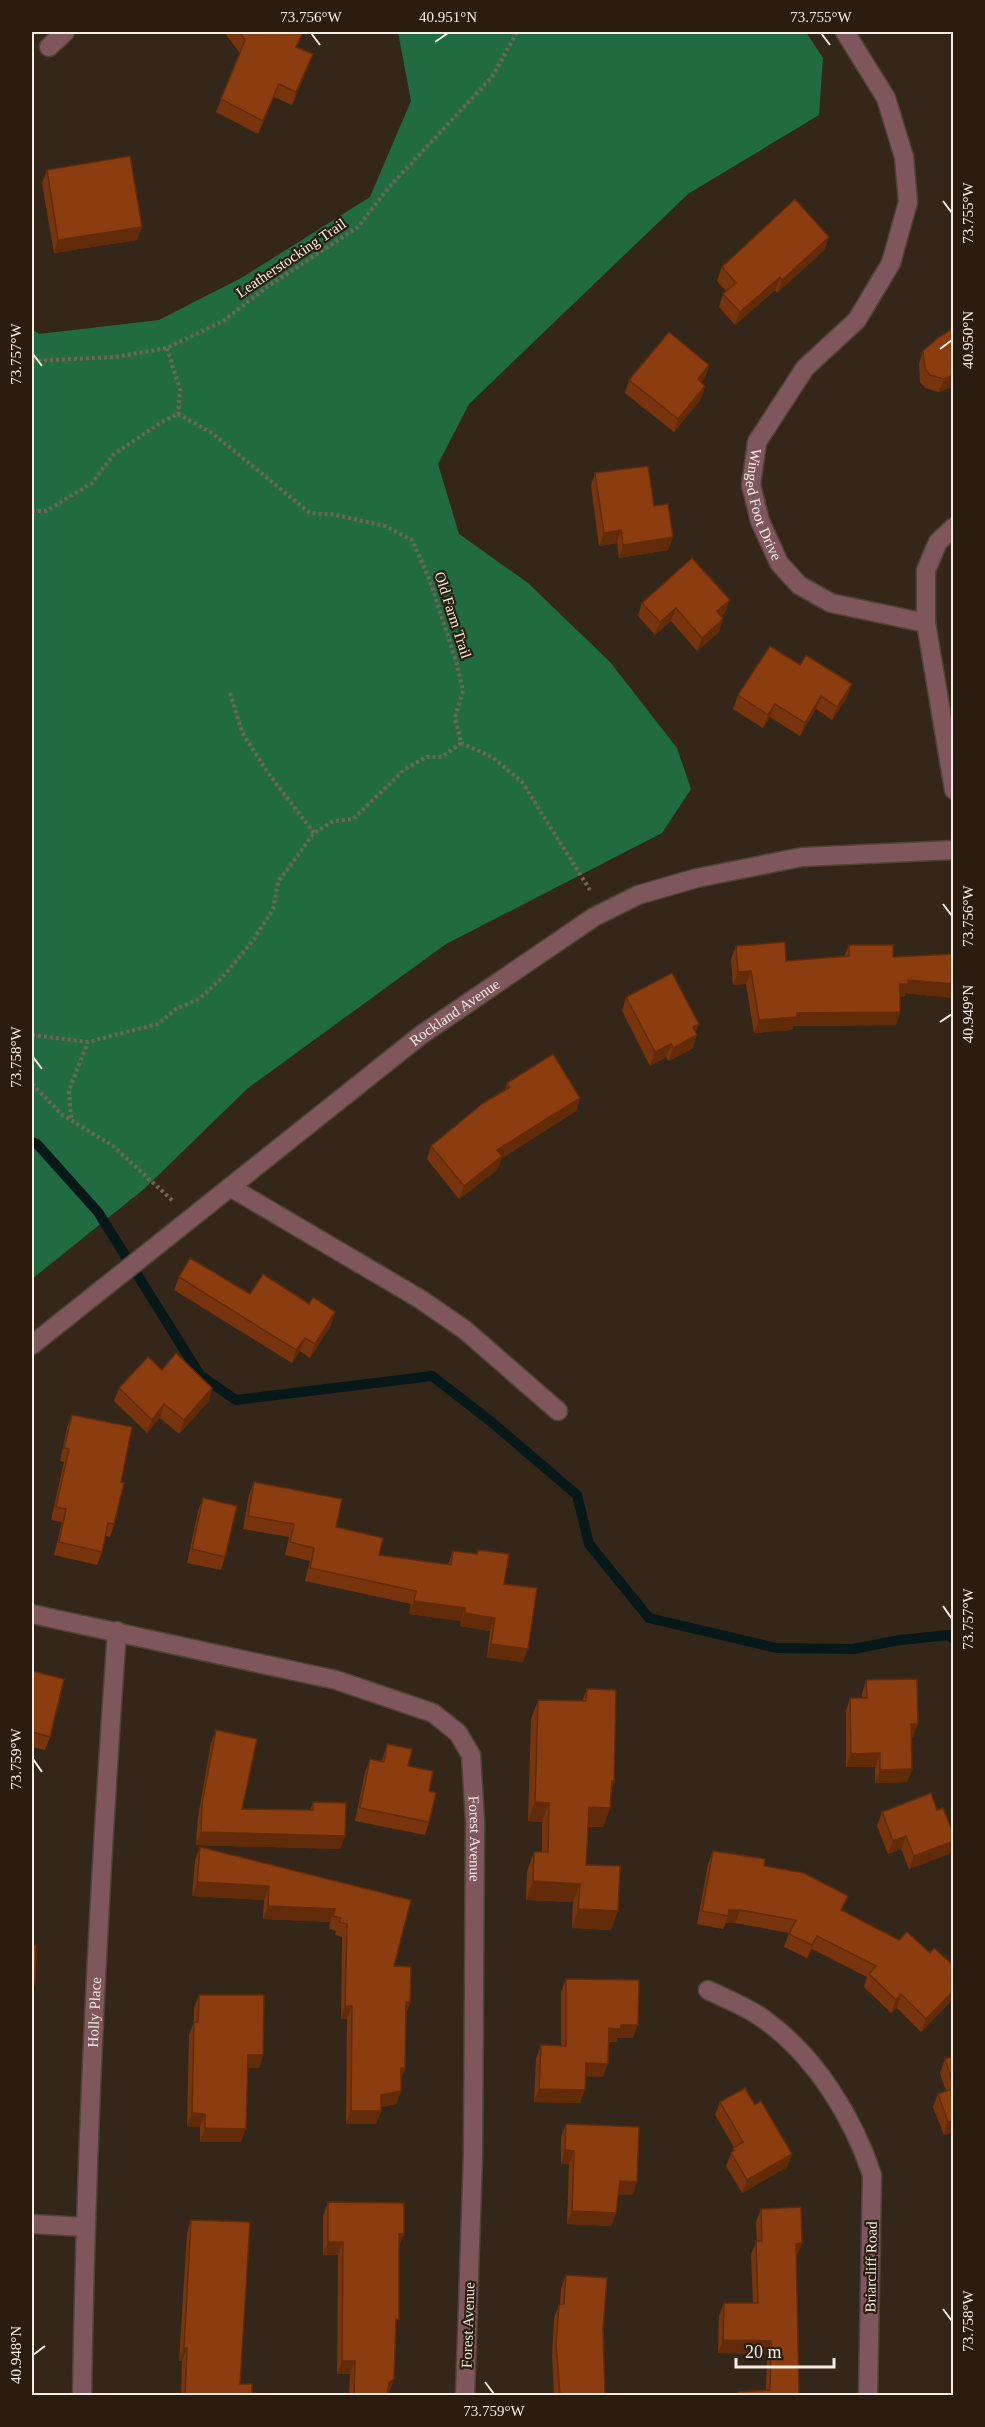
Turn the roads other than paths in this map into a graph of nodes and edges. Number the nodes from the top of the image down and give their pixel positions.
1 (65, 32) edge
2 (845, 32) edge
3 (49, 47) dead end
4 (954, 527) edge
5 (926, 623) junction
6 (954, 790) edge
7 (954, 850) edge
8 (230, 1187) junction
9 (32, 1345) edge
10 (558, 1411) dead end
11 (32, 1614) edge
12 (117, 1631) junction
13 (708, 1990) dead end
14 (32, 2224) edge
15 (85, 2227) junction
16 (82, 2396) edge
17 (465, 2396) edge
18 (868, 2396) edge

1 - 3 street
2 - 5 street, Winged Foot Drive
4 - 5 street
5 - 6 street
7 - 8 street, Rockland Avenue
8 - 9 street, Rockland Avenue
8 - 10 street
11 - 12 street, Forest Avenue
12 - 15 street, Holly Place
12 - 17 street, Forest Avenue
13 - 18 street, Briarcliff Road
14 - 15 street
15 - 16 street, Holly Place

